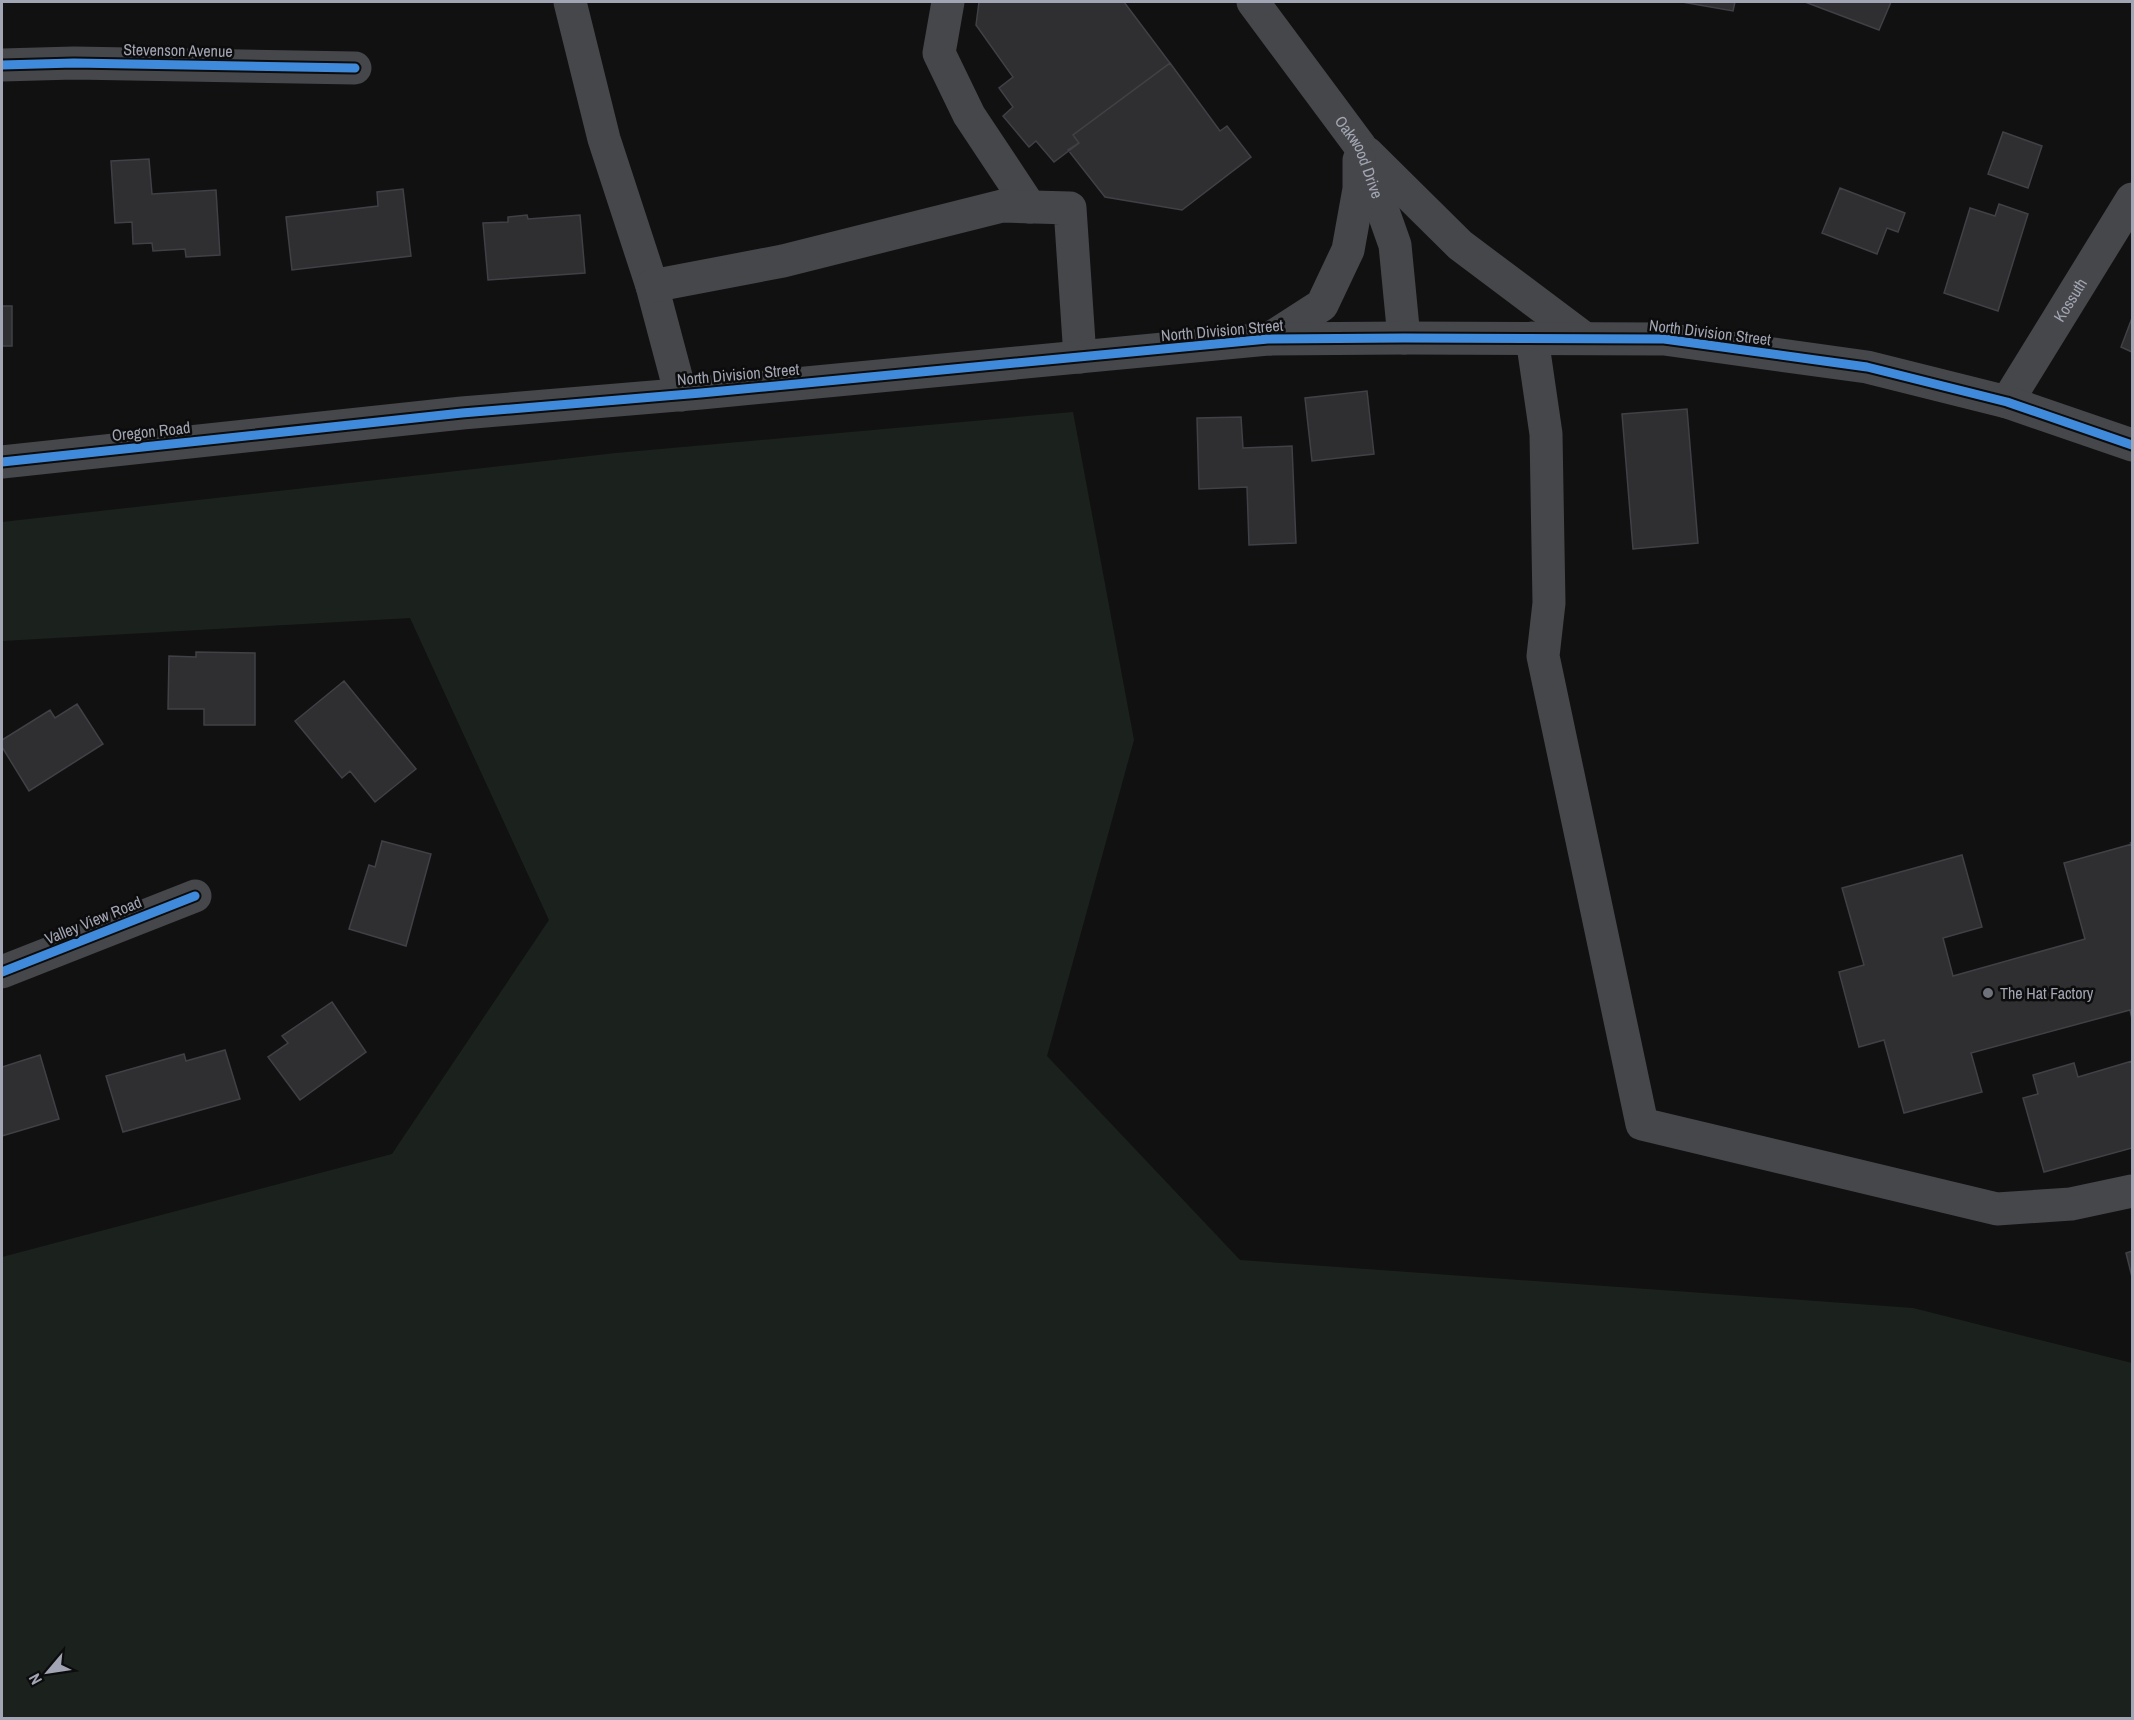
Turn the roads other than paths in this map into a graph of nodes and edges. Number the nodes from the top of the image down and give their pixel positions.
1 (570, 2) edge
2 (948, 2) edge
3 (1253, 2) edge
4 (2, 65) edge
5 (355, 68) dead end
6 (1360, 146) junction
7 (2133, 199) edge
8 (1030, 207) junction
9 (652, 286) junction
10 (1404, 338) junction
11 (1532, 338) junction
12 (1268, 339) junction
13 (1584, 339) junction
14 (1080, 357) junction
15 (681, 394) junction
16 (2007, 402) junction
17 (304, 430) joint
18 (2133, 445) edge
19 (2, 462) edge
20 (195, 896) dead end
21 (2, 972) edge
22 (2133, 1191) edge

1 - 9 street
2 - 8 street
3 - 6 street, Oakwood Drive
4 - 5 street, Stevenson Avenue
6 - 10 street, Oakwood Drive
6 - 12 street
6 - 13 street
7 - 16 street, Kossuth
8 - 9 street
8 - 14 street
9 - 15 street
10 - 11 street, North Division Street
10 - 12 street, North Division Street
11 - 13 street, North Division Street
11 - 22 street
12 - 14 street, North Division Street
13 - 16 street, North Division Street
14 - 15 street, North Division Street
15 - 17 street, North Division Street
16 - 18 street, North Division Street
17 - 19 street, Oregon Road
20 - 21 street, Valley View Road

